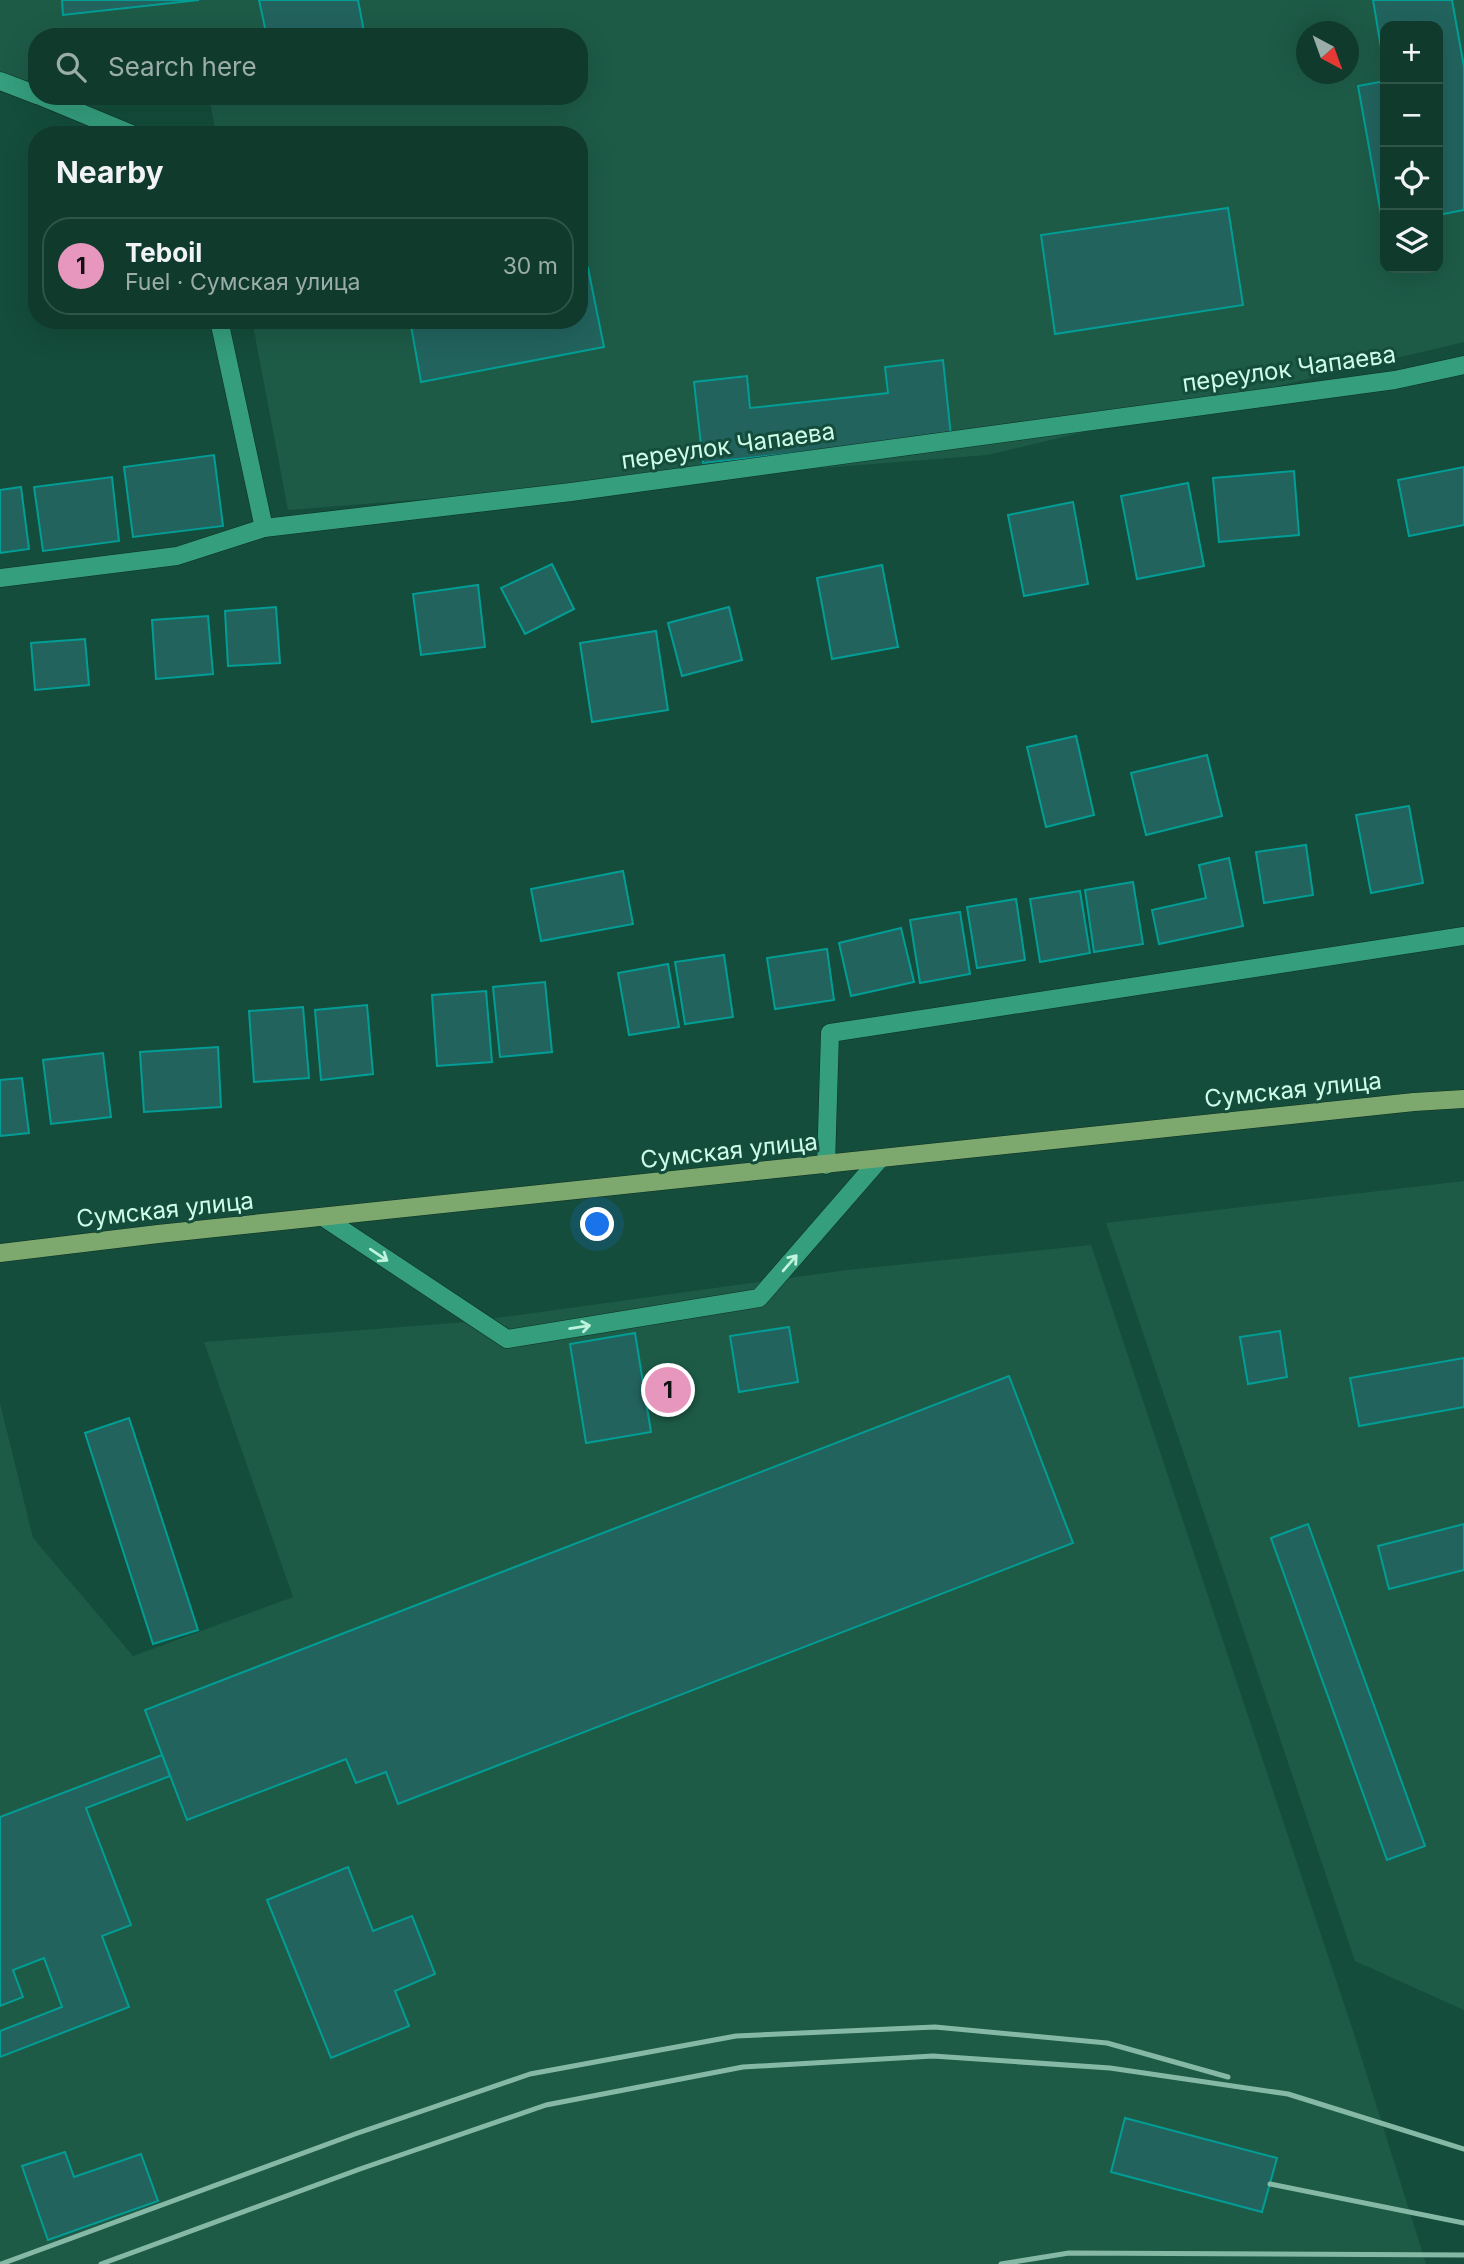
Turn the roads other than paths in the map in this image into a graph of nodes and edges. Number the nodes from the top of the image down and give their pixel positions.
1 (0, 81) edge
2 (28, 92) edge
3 (60, 105) edge
4 (112, 126) edge
5 (221, 329) edge
6 (1464, 366) edge
7 (264, 528) junction
8 (0, 578) edge
9 (1464, 936) edge
10 (1464, 1099) edge
11 (879, 1160) junction
12 (826, 1166) junction
13 (323, 1217) junction
14 (0, 1253) edge

1 - 2 street
3 - 4 street
5 - 7 street
6 - 7 street, переулок Чапаева
7 - 8 street, переулок Чапаева
9 - 12 street
10 - 11 main road, Сумская улица
11 - 12 main road, Сумская улица
13 -> 11 street
12 - 13 main road, Сумская улица
13 - 14 main road, Сумская улица

